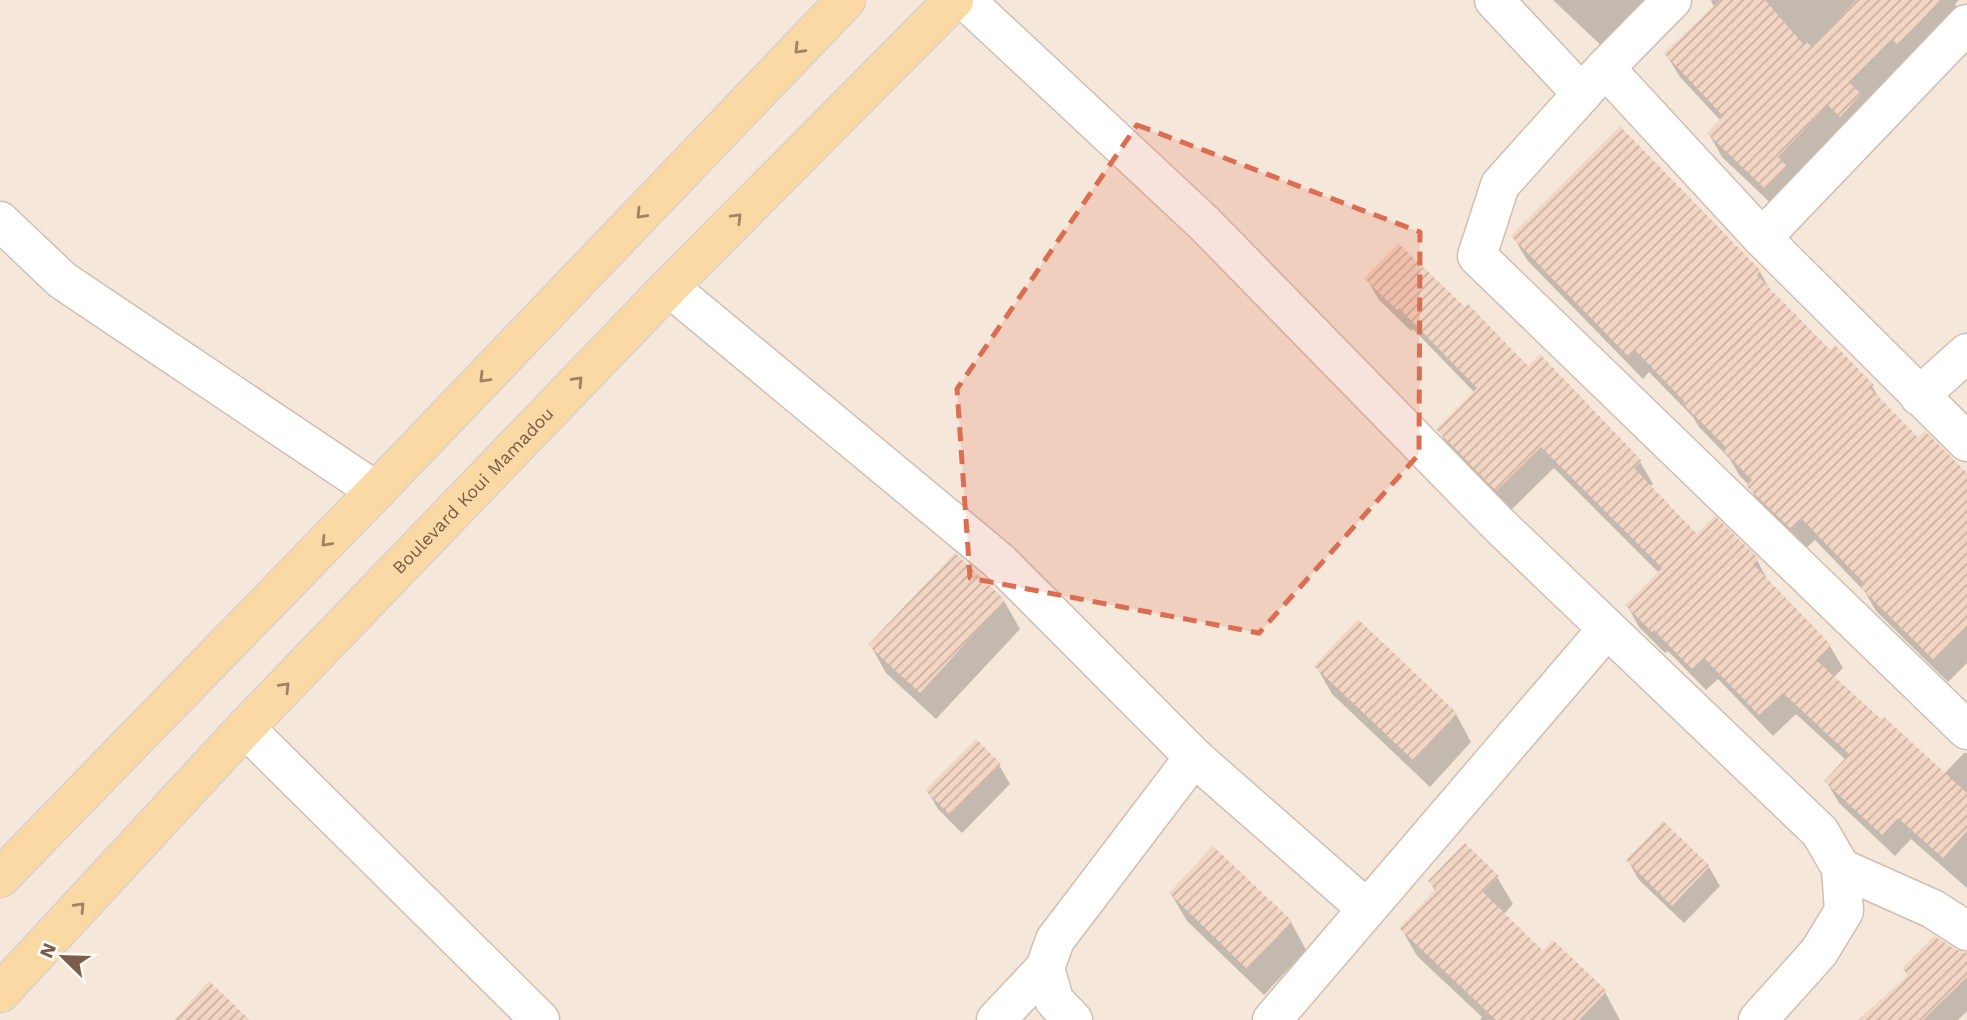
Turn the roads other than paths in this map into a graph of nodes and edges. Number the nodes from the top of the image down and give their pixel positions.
1 (846, 0) edge
2 (954, 0) edge
3 (965, 0) edge
4 (1494, 0) edge
5 (1672, 0) edge
6 (1967, 24) edge
7 (1593, 81) junction
8 (0, 221) edge
9 (1762, 238) junction
10 (670, 286) junction
11 (1967, 354) edge
12 (1919, 396) junction
13 (1967, 442) edge
14 (376, 491) junction
15 (1607, 629) junction
16 (1964, 722) edge
17 (245, 729) junction
18 (1194, 758) junction
19 (1841, 868) junction
20 (0, 878) edge
21 (1367, 909) junction
22 (1967, 932) edge
23 (1045, 968) junction
24 (0, 993) edge
25 (540, 1020) edge
26 (996, 1020) edge
27 (1073, 1020) edge
28 (1272, 1020) edge
29 (1758, 1020) edge

1 -> 14 main road
10 -> 2 main road, Boulevard Koui Mamadou
3 - 15 street
4 - 7 street
5 - 7 street
6 - 9 street
7 - 9 street
7 - 16 street
8 - 14 street
9 - 12 street
17 -> 10 main road, Boulevard Koui Mamadou
10 - 18 street
11 - 12 street
12 - 13 street
14 -> 20 main road
15 - 19 street
15 - 21 street
24 -> 17 main road, Boulevard Koui Mamadou
17 - 25 street
18 - 21 street
18 - 23 street
19 - 22 street
19 - 29 street
21 - 28 street
23 - 26 street
23 - 27 street

